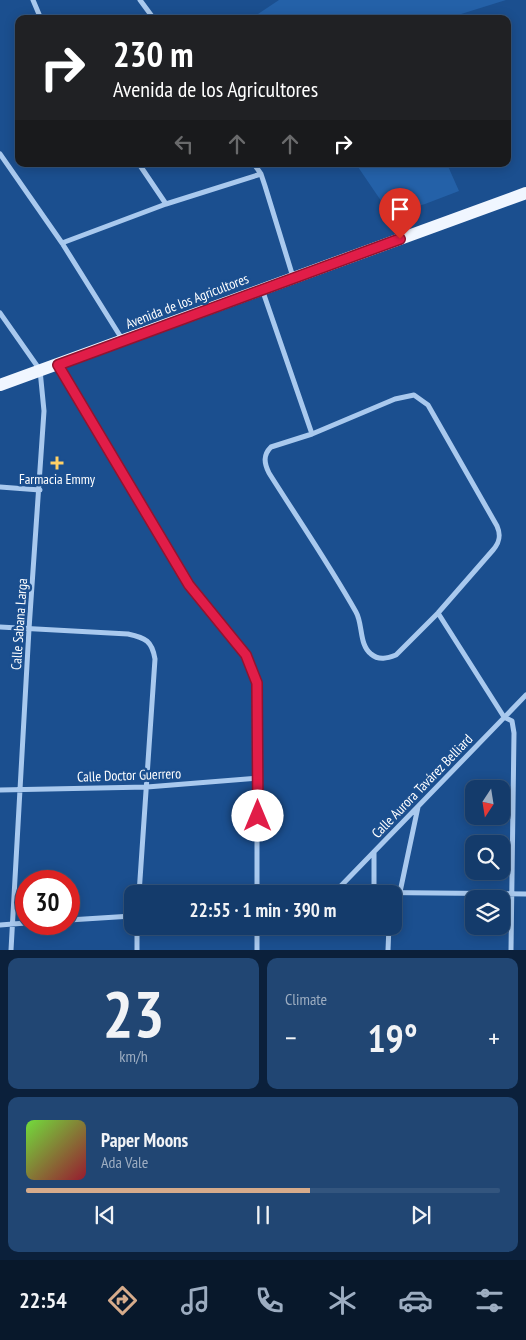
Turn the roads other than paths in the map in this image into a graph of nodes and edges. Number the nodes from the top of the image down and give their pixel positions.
1 (33, 0) edge
2 (140, 0) edge
3 (39, 15) edge
4 (151, 15) edge
5 (0, 154) edge
6 (141, 167) edge
7 (256, 167) edge
8 (261, 174) junction
9 (526, 193) edge
10 (166, 204) junction
11 (62, 243) junction
12 (293, 277) junction
13 (262, 289) junction
14 (0, 313) edge
15 (123, 341) junction
16 (58, 365) junction
17 (40, 370) junction
18 (0, 385) edge
19 (312, 434) junction
20 (0, 487) edge
21 (40, 490) junction
22 (438, 613) junction
23 (0, 627) edge
24 (29, 629) junction
25 (526, 695) edge
26 (504, 716) junction
27 (258, 778) junction
28 (147, 787) junction
29 (21, 789) junction
30 (0, 790) edge
31 (418, 807) junction
32 (374, 852) junction
33 (140, 885) edge
34 (257, 885) edge
35 (342, 885) edge
36 (374, 885) edge
37 (401, 885) edge
38 (402, 892) edge
39 (512, 894) junction
40 (526, 894) edge
41 (124, 917) edge
42 (80, 919) edge
43 (13, 924) junction
44 (0, 925) edge
45 (137, 935) edge
46 (257, 935) edge
47 (388, 935) edge
48 (11, 950) edge
49 (136, 950) edge
50 (256, 950) edge
51 (388, 950) edge
52 (511, 950) edge

1 - 3 street
2 - 4 street
5 - 11 street
6 - 10 street
7 - 8 street
8 - 10 street
8 - 12 street
9 - 12 main road, Avenida de los Agricultores
10 - 11 street
11 - 15 street
12 - 13 main road, Avenida de los Agricultores
13 - 15 main road, Avenida de los Agricultores
13 - 19 street
14 - 17 street, Calle Sabana Larga
15 - 16 main road, Avenida de los Agricultores
16 - 17 main road, Avenida de los Agricultores
16 - 27 street
17 - 18 main road, Avenida de los Agricultores
17 - 21 street, Calle Sabana Larga
19 - 22 street
19 - 22 street
20 - 21 street
21 - 24 street, Calle Sabana Larga
22 - 26 street
23 - 24 street
24 - 28 street
24 - 29 street, Calle Sabana Larga
25 - 26 street, Calle Aurora Tavárez Belliard
26 - 31 street, Calle Aurora Tavárez Belliard
26 - 39 street
27 - 28 street, Calle Doctor Guerrero
27 - 34 street
28 - 29 street, Calle Doctor Guerrero
28 - 33 street
29 - 30 street, Calle Doctor Guerrero
29 - 43 street, Calle Sabana Larga
31 - 32 street, Calle Aurora Tavárez Belliard
31 - 37 street
32 - 35 street, Calle Aurora Tavárez Belliard
32 - 36 street
38 - 39 street
39 - 40 street
39 - 52 street
41 - 42 street
43 - 44 street
43 - 48 street, Calle Sabana Larga
45 - 49 street
46 - 50 street
47 - 51 street

